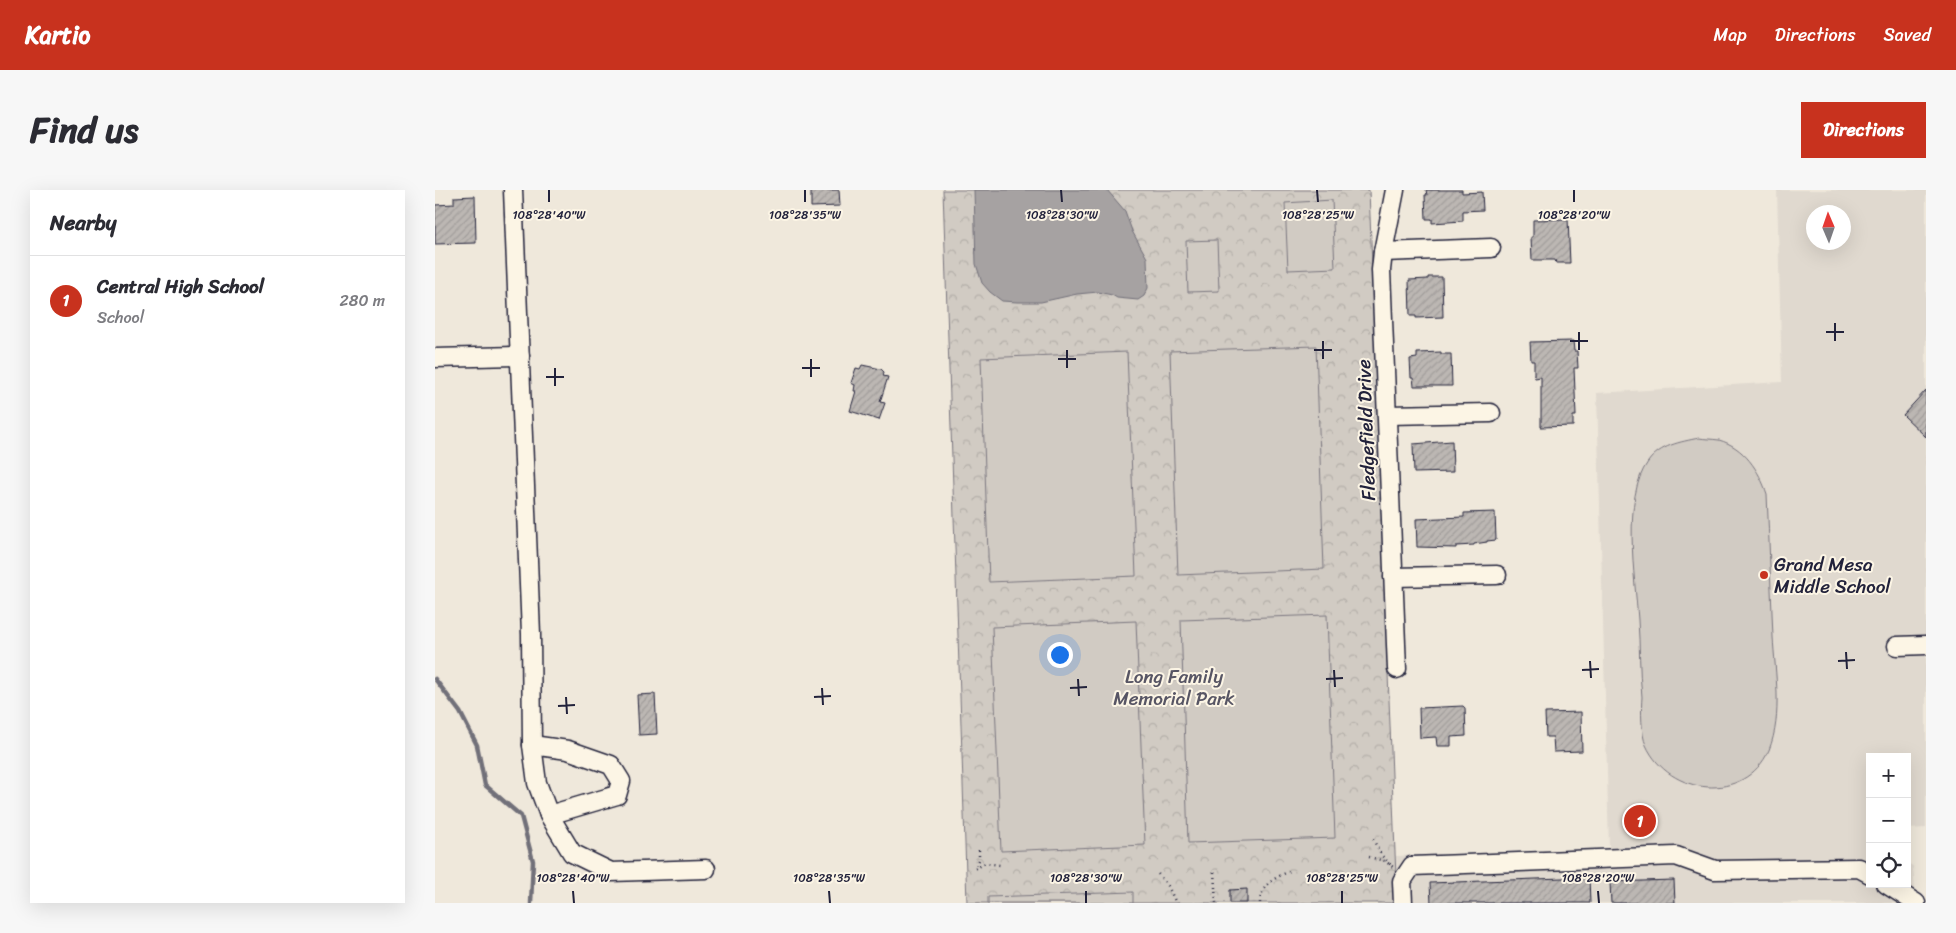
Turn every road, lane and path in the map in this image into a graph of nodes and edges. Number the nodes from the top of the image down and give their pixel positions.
1 (513, 190) edge
2 (1395, 190) edge
3 (1491, 248) dead end
4 (1383, 252) junction
5 (520, 356) junction
6 (435, 358) edge
7 (1491, 413) dead end
8 (1387, 415) junction
9 (1497, 575) dead end
10 (1393, 577) junction
11 (1926, 645) edge
12 (1897, 646) dead end
13 (1397, 669) dead end
14 (532, 745) junction
15 (549, 815) junction
16 (1373, 840) dead end
17 (979, 850) dead end
18 (1369, 857) dead end
19 (1000, 865) dead end
20 (706, 869) dead end
21 (1292, 870) dead end
22 (1214, 872) dead end
23 (1866, 872) edge
24 (1158, 874) dead end
25 (1893, 888) edge
26 (1175, 901) dead end
27 (1216, 903) edge
28 (1260, 903) edge
29 (1403, 903) edge
30 (1916, 903) edge

1 - 5 street
2 - 4 street, Fledgefield Drive
3 - 4 street
4 - 8 street, Fledgefield Drive
5 - 6 street
5 - 14 street
7 - 8 street
8 - 10 street, Fledgefield Drive
9 - 10 street
10 - 13 street, Fledgefield Drive
11 - 12 street
14 - 15 street
14 - 15 street
15 - 20 street
16 - 18 path
17 - 19 path
21 - 28 path
22 - 27 path
23 - 29 street
24 - 26 path
25 - 30 street

